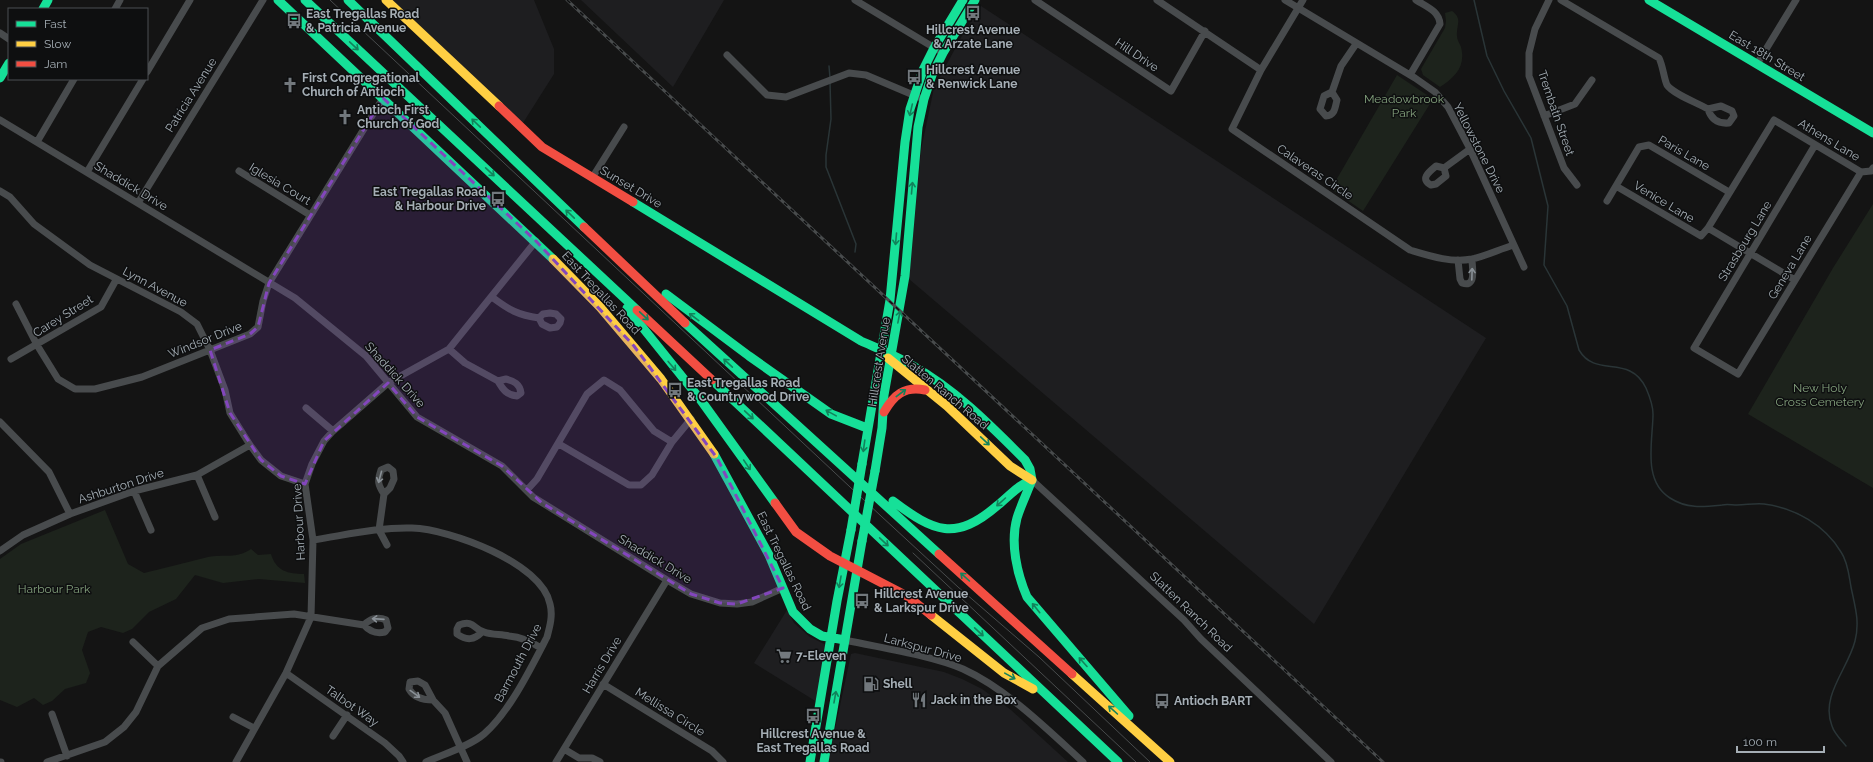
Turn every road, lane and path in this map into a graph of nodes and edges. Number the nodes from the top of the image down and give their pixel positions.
1 (190, 0) edge
2 (263, 0) edge
3 (278, 0) edge
4 (305, 0) edge
5 (348, 0) edge
6 (386, 0) edge
7 (855, 0) edge
8 (963, 0) edge
9 (975, 0) edge
10 (1035, 0) edge
11 (1157, 0) edge
12 (1285, 0) edge
13 (1303, 0) edge
14 (1416, 0) edge
15 (1549, 0) edge
16 (1561, 0) edge
17 (1649, 0) edge
18 (1796, 0) edge
19 (1299, 8) junction
20 (1205, 31) junction
21 (1356, 44) junction
22 (934, 48) junction
23 (943, 53) junction
24 (727, 55) dead end
25 (1757, 64) junction
26 (8, 65) edge
27 (148, 70) edge
28 (1261, 70) junction
29 (1410, 75) junction
30 (0, 78) edge
31 (73, 80) edge
32 (142, 80) edge
33 (1592, 80) dead end
34 (1332, 92) dead end
35 (915, 96) junction
36 (383, 98) junction
37 (924, 99) junction
38 (1708, 108) dead end
39 (1544, 116) junction
40 (0, 120) edge
41 (624, 127) dead end
42 (1873, 133) edge
43 (37, 142) junction
44 (1815, 145) junction
45 (1470, 149) junction
46 (1444, 168) dead end
47 (1873, 168) edge
48 (87, 172) junction
49 (239, 172) dead end
50 (1861, 172) junction
51 (592, 178) junction
52 (1577, 185) dead end
53 (1616, 186) junction
54 (0, 191) edge
55 (1729, 192) junction
56 (1607, 201) dead end
57 (138, 203) junction
58 (310, 215) junction
59 (1708, 228) junction
60 (536, 241) junction
61 (598, 241) junction
62 (1514, 244) junction
63 (1751, 253) junction
64 (1472, 259) junction
65 (1458, 260) junction
66 (1524, 267) dead end
67 (116, 280) junction
68 (1795, 280) junction
69 (269, 283) junction
70 (615, 289) junction
71 (492, 297) junction
72 (16, 304) dead end
73 (539, 318) dead end
74 (37, 345) junction
75 (449, 349) junction
76 (210, 350) junction
77 (882, 350) junction
78 (891, 358) junction
79 (11, 359) dead end
80 (1738, 374) joint
81 (498, 381) dead end
82 (388, 383) junction
83 (927, 390) junction
84 (306, 408) dead end
85 (883, 415) junction
86 (691, 419) junction
87 (2, 426) edge
88 (867, 428) junction
89 (333, 431) junction
90 (809, 436) junction
91 (672, 442) junction
92 (559, 444) junction
93 (250, 445) junction
94 (197, 475) junction
95 (1032, 480) junction
96 (305, 484) junction
97 (527, 490) junction
98 (134, 491) junction
99 (384, 494) dead end
100 (70, 514) junction
101 (215, 517) dead end
102 (151, 530) dead end
103 (379, 530) junction
104 (313, 540) junction
105 (387, 546) dead end
106 (0, 551) edge
107 (844, 563) junction
108 (858, 571) junction
109 (667, 580) junction
110 (783, 588) junction
111 (311, 617) junction
112 (364, 625) dead end
113 (482, 632) dead end
114 (831, 637) junction
115 (845, 640) junction
116 (133, 642) dead end
117 (541, 648) junction
118 (158, 666) junction
119 (286, 673) junction
120 (603, 684) junction
121 (1050, 699) junction
122 (433, 700) dead end
123 (52, 714) dead end
124 (347, 715) junction
125 (233, 717) dead end
126 (254, 728) junction
127 (333, 736) dead end
128 (460, 747) junction
129 (564, 749) junction
130 (1163, 755) junction
131 (67, 756) junction
132 (580, 760) edge
133 (47, 762) edge
134 (236, 762) edge
135 (403, 762) edge
136 (426, 762) edge
137 (467, 762) edge
138 (556, 762) edge
139 (600, 762) edge
140 (723, 762) edge
141 (810, 762) edge
142 (824, 762) edge
143 (1083, 762) edge
144 (1118, 762) edge
145 (1170, 762) edge
146 (1331, 762) edge

1 - 27 street
2 - 57 street, Patricia Avenue
3 - 36 main road, East Tregallas Road
4 -> 70 main road
61 -> 5 main road
6 - 51 main road, Sunset Drive
7 - 22 street
8 - 22 main road, Hillcrest Avenue
9 - 23 main road, Hillcrest Avenue
10 - 20 street, Hill Drive
11 - 20 street
12 - 19 street, Yellowstone Drive
13 - 19 street, Calaveras Circle
14 - 29 street
15 - 39 street, Trembath Street
16 - 38 street
17 - 25 main road, East 18th Street
18 - 25 street
19 - 21 street, Yellowstone Drive
19 - 28 street, Calaveras Circle
20 - 28 street
21 - 29 street, Yellowstone Drive
21 - 34 street
22 - 23 street
22 - 35 main road, Hillcrest Avenue
23 - 37 main road, Hillcrest Avenue
24 - 35 street
25 - 42 main road, East 18th Street
26 - 30 main road
28 - 65 street, Calaveras Circle
29 - 45 street, Yellowstone Drive
31 - 43 street
32 - 48 street
33 - 39 street
35 - 37 street
35 -> 77 main road, Hillcrest Avenue
36 - 58 street, Windsor Drive
36 - 60 main road, East Tregallas Road
78 -> 37 main road, Hillcrest Avenue
39 - 52 street, Trembath Street
40 - 43 street, Shaddick Drive
41 - 51 street
43 - 48 street, Shaddick Drive
44 - 50 street, Athens Lane
44 - 55 street, Athens Lane
44 - 63 street, Strasbourg Lane
45 - 46 street
45 - 62 street, Yellowstone Drive
47 - 50 street, Athens Lane
48 - 57 street, Shaddick Drive
49 - 58 street, Iglesia Court
50 - 68 street, Geneva Lane
51 - 77 main road, Sunset Drive
53 - 55 street, Paris Lane
53 - 56 street, Paris Lane
53 - 59 street, Venice Lane
54 - 67 street, Lynn Avenue
55 - 59 street
57 - 69 street, Shaddick Drive
58 - 69 street, Windsor Drive
59 - 63 street, Venice Lane
60 - 71 street, Harbour Drive
60 - 86 main road, East Tregallas Road
88 -> 61 main road
90 -> 61 main road
62 - 64 street, Calaveras Circle
62 - 66 street, Yellowstone Drive
63 - 68 street, Venice Lane
63 - 80 street, Strasbourg Lane
64 - 65 street, Calaveras Circle
65 -> 64 street
67 - 74 street, Carey Street
67 - 76 street, Lynn Avenue
68 - 80 street, Geneva Lane
69 - 76 street, Windsor Drive
69 - 82 street, Shaddick Drive
70 -> 107 main road
70 -> 121 main road
71 - 73 street
71 - 75 street, Harbour Drive
72 - 74 street, Windsor Drive
74 - 76 street, Windsor Drive
74 - 79 street, Carey Street
75 - 81 street
75 - 82 street, Harbour Drive
76 - 93 street, Lynn Avenue
77 - 78 main road, Sunset Drive
77 - 88 main road, Hillcrest Avenue
78 - 83 main road, Slatten Ranch Road
78 - 85 main road, Hillcrest Avenue
78 - 95 main road, Slatten Ranch Road
82 - 89 street, Harbour Drive
82 - 97 street, Shaddick Drive
85 -> 83 main road
83 -> 95 main road, Slatten Ranch Road
84 - 89 street
85 - 108 main road, Hillcrest Avenue, bridge
86 - 91 street
86 - 110 main road, East Tregallas Road
87 - 100 street
88 -> 107 main road, Hillcrest Avenue, bridge
89 - 96 street, Harbour Drive
95 -> 90 main road
130 -> 90 main road
91 - 92 street
91 - 92 street
92 - 97 street
93 - 94 street, Ashburton Drive
93 - 96 street, Lynn Avenue
94 - 98 street, Ashburton Drive
94 - 101 street
130 -> 95 main road
95 - 146 street, Slatten Ranch Road
96 - 104 street, Harbour Drive
97 - 109 street, Shaddick Drive
98 - 100 street, Ashburton Drive
98 - 102 street
99 - 103 street
100 - 106 street, Ashburton Drive
103 - 104 street, Barmouth Drive
103 - 105 street
103 - 117 street, Barmouth Drive
104 - 111 street, Harbour Drive
107 - 108 main road
107 -> 114 main road, Hillcrest Avenue
108 - 115 main road, Hillcrest Avenue
108 -> 121 main road
109 - 110 street, Shaddick Drive
109 - 120 street, Harris Drive
110 - 114 main road, East Tregallas Road
111 - 112 street
111 - 118 street
111 - 119 street, Harbour Drive
113 - 117 street
114 - 115 main road, East Tregallas Road
114 - 141 main road, Hillcrest Avenue
142 -> 115 main road, Hillcrest Avenue
115 - 143 street, Larkspur Drive
116 - 118 street
117 - 128 street, Barmouth Drive
118 - 131 street
119 - 124 street, Talbot Way
119 - 126 street, Harbour Drive
120 - 129 street, Harris Drive
120 - 140 street, Mellissa Circle
121 - 144 main road
122 - 128 street
123 - 131 street
124 - 127 street
124 - 135 street, Talbot Way
125 - 126 street
126 - 134 street, Harbour Drive
128 - 136 street, Barmouth Drive
128 - 137 street
129 - 132 street
129 - 138 street, Harris Drive
130 - 145 main road
131 - 133 street
132 - 139 street

